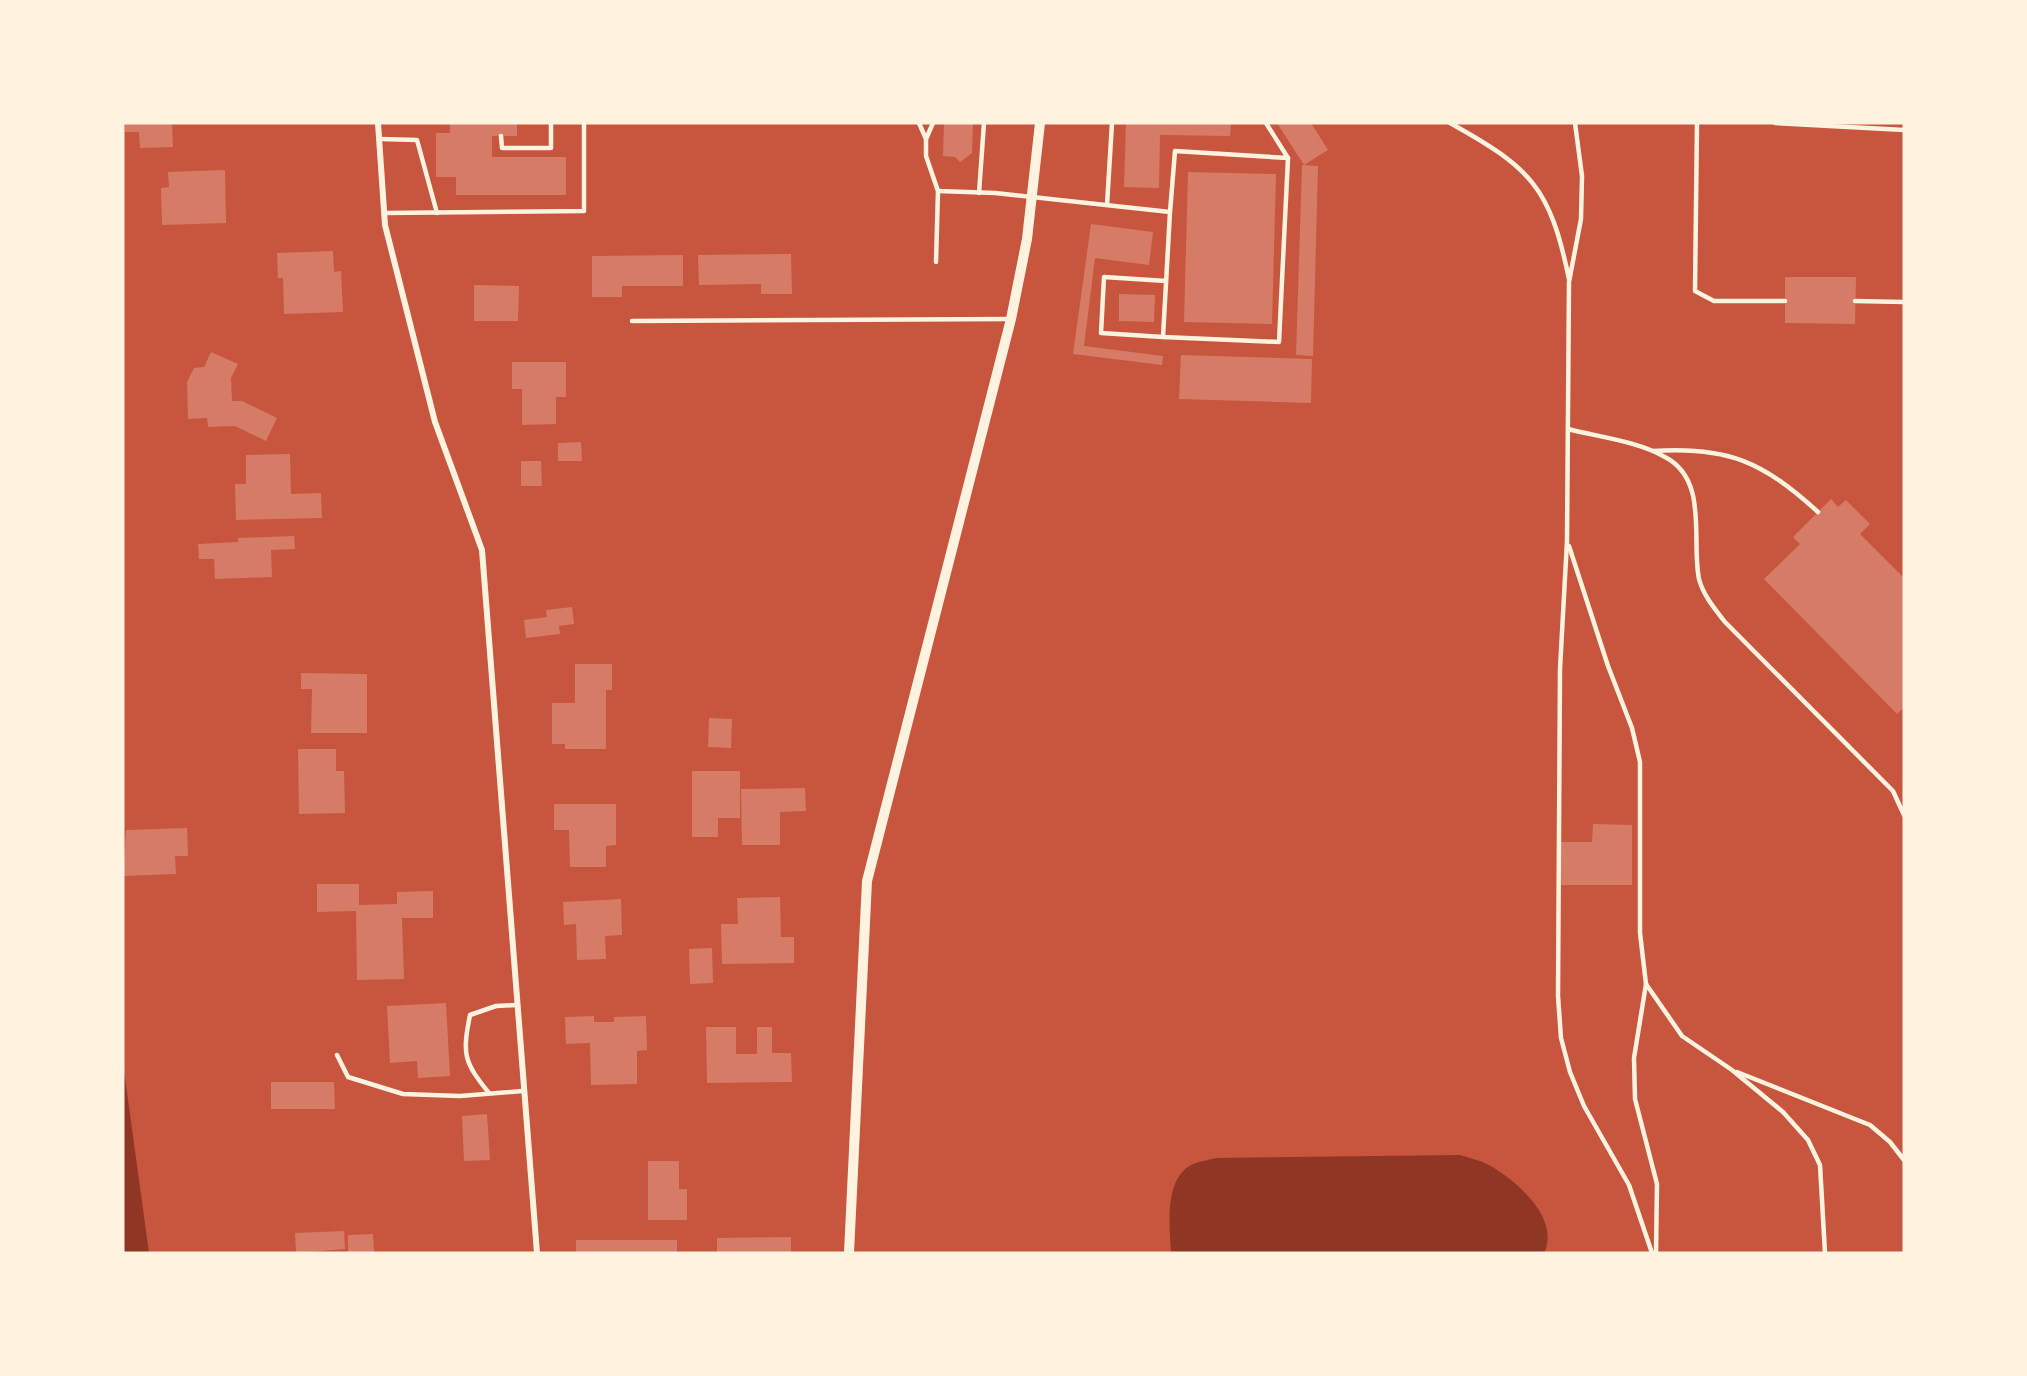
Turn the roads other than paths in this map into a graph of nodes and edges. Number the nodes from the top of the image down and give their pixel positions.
1 (378, 123) edge
2 (551, 123) edge
3 (584, 123) edge
4 (919, 123) edge
5 (933, 123) edge
6 (984, 123) edge
7 (1040, 123) edge
8 (1112, 123) edge
9 (1266, 123) edge
10 (1450, 123) edge
11 (1575, 123) edge
12 (1697, 123) edge
13 (1774, 123) edge
14 (1904, 130) edge
15 (501, 136) dead end
16 (380, 139) junction
17 (926, 139) junction
18 (1288, 158) junction
19 (938, 191) junction
20 (979, 193) junction
21 (1032, 198) junction
22 (1107, 205) junction
23 (1170, 212) junction
24 (384, 213) junction
25 (437, 213) junction
26 (936, 262) dead end
27 (1166, 281) junction
28 (1569, 282) junction
29 (1785, 301) dead end
30 (1855, 301) dead end
31 (1904, 302) edge
32 (1011, 319) junction
33 (632, 321) dead end
34 (1163, 337) junction
35 (1568, 429) junction
36 (1651, 451) junction
37 (1818, 512) dead end
38 (1567, 541) junction
39 (1904, 815) edge
40 (1646, 984) junction
41 (516, 1005) junction
42 (337, 1055) dead end
43 (1732, 1070) junction
44 (523, 1091) junction
45 (489, 1093) junction
46 (1904, 1160) edge
47 (537, 1253) edge
48 (849, 1253) edge
49 (1654, 1253) edge
50 (1825, 1253) edge

1 - 16 street
2 - 15 lane
3 - 25 lane
4 - 17 lane
5 - 17 lane
6 - 20 lane
7 - 21 street
8 - 22 lane
9 - 18 lane
10 - 28 lane
11 - 28 lane
12 - 29 lane
13 - 14 lane
16 - 24 street
16 - 25 lane
17 - 19 lane
18 - 23 lane
18 - 34 lane
19 - 20 lane
19 - 26 lane
20 - 21 lane
21 - 22 lane
21 - 32 street
22 - 23 lane
23 - 27 lane
24 - 25 lane
24 - 41 street
27 - 34 lane
27 - 34 lane
28 - 35 lane
30 - 31 lane
32 - 33 lane
32 - 48 street
35 - 36 lane
35 - 38 lane
36 - 37 lane
36 - 39 lane
38 - 40 lane
38 - 49 lane
40 - 43 lane
40 - 49 lane
41 - 44 street
41 - 45 lane
42 - 45 lane
43 - 46 lane
43 - 50 lane
44 - 45 lane
44 - 47 street

